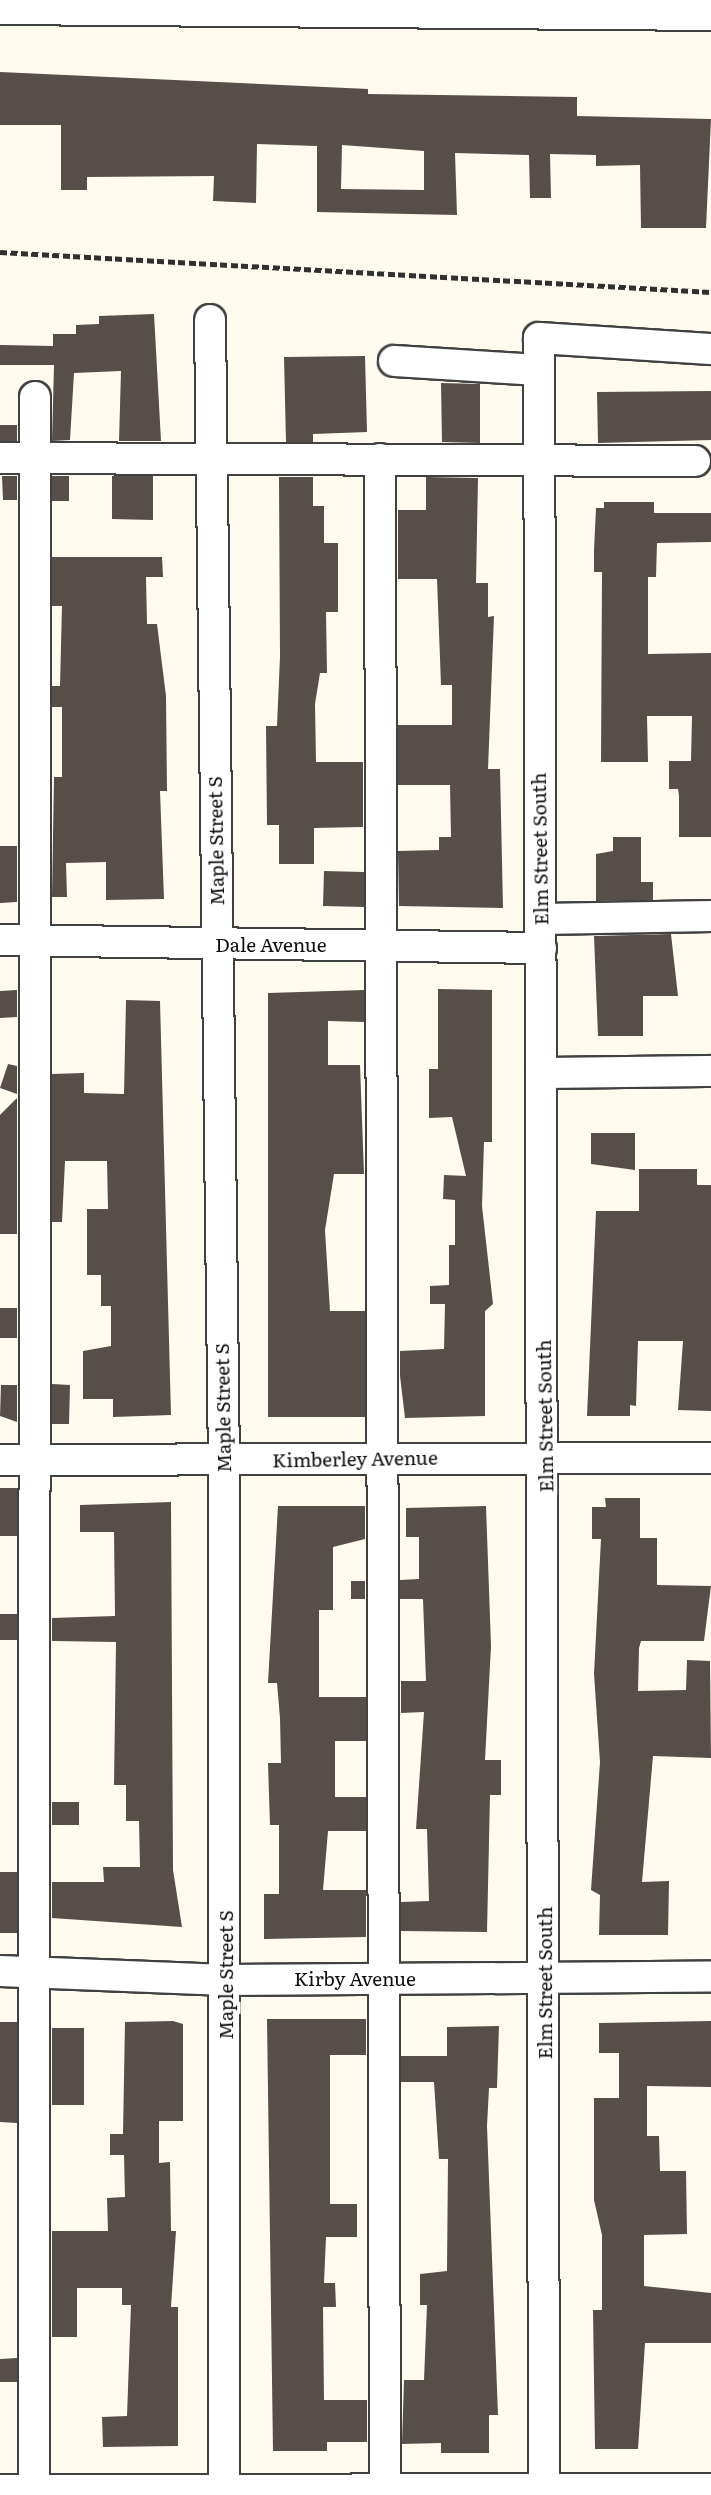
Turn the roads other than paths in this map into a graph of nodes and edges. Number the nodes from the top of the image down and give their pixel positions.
1 (208, 7) edge
2 (0, 9) edge
3 (530, 9) edge
4 (711, 15) edge
5 (210, 320) dead end
6 (711, 349) edge
7 (394, 361) dead end
8 (539, 370) junction
9 (35, 397) dead end
10 (0, 458) edge
11 (35, 459) junction
12 (380, 459) junction
13 (538, 459) junction
14 (695, 461) dead end
15 (212, 462) junction
16 (711, 916) edge
17 (542, 919) junction
18 (0, 940) edge
19 (34, 940) junction
20 (217, 945) junction
21 (379, 945) junction
22 (541, 948) junction
23 (711, 1071) edge
24 (541, 1073) junction
25 (546, 1458) junction
26 (711, 1458) edge
27 (380, 1459) junction
28 (34, 1460) junction
29 (0, 1461) edge
30 (224, 1461) junction
31 (0, 1971) edge
32 (38, 1972) junction
33 (711, 1977) edge
34 (545, 1978) junction
35 (385, 1979) junction
36 (226, 1980) junction
37 (711, 2489) edge
38 (0, 2490) edge
39 (544, 2490) edge
40 (385, 2491) edge
41 (34, 2492) edge
42 (224, 2492) edge

1 - 2 street
1 - 3 street
3 - 4 street
5 - 15 street, Maple Street S
6 - 8 street, Elm Street South
7 - 8 street
8 - 13 street, Elm Street South
9 - 11 street
10 - 11 street
11 - 15 street
11 - 19 street
12 - 13 street
12 - 15 street
12 - 21 street
13 - 14 street
13 - 17 street, Elm Street South
15 - 20 street, Maple Street S
16 - 17 street
17 - 22 street, Elm Street South
18 - 19 street, Dale Avenue
19 - 20 street, Dale Avenue
19 - 28 street
20 - 21 street, Dale Avenue
20 - 30 street, Maple Street S
21 - 22 street, Dale Avenue
21 - 27 street
22 - 24 street, Elm Street South
23 - 24 street
24 - 25 street, Elm Street South
25 - 26 street, Kimberley Avenue
25 - 27 street, Kimberley Avenue
25 - 34 street, Elm Street South
27 - 30 street, Kimberley Avenue
27 - 35 street
28 - 29 street, Kimberley Avenue
28 - 30 street, Kimberley Avenue
28 - 32 street
30 - 36 street, Maple Street S
31 - 32 street, Kirby Avenue
32 - 36 street, Kirby Avenue
32 - 41 street
33 - 34 street, Kirby Avenue
34 - 35 street, Kirby Avenue
34 - 39 street, Elm Street South
35 - 36 street, Kirby Avenue
35 - 40 street
36 - 42 street, Maple Street S
37 - 39 street
38 - 41 street
39 - 40 street
40 - 42 street
41 - 42 street

